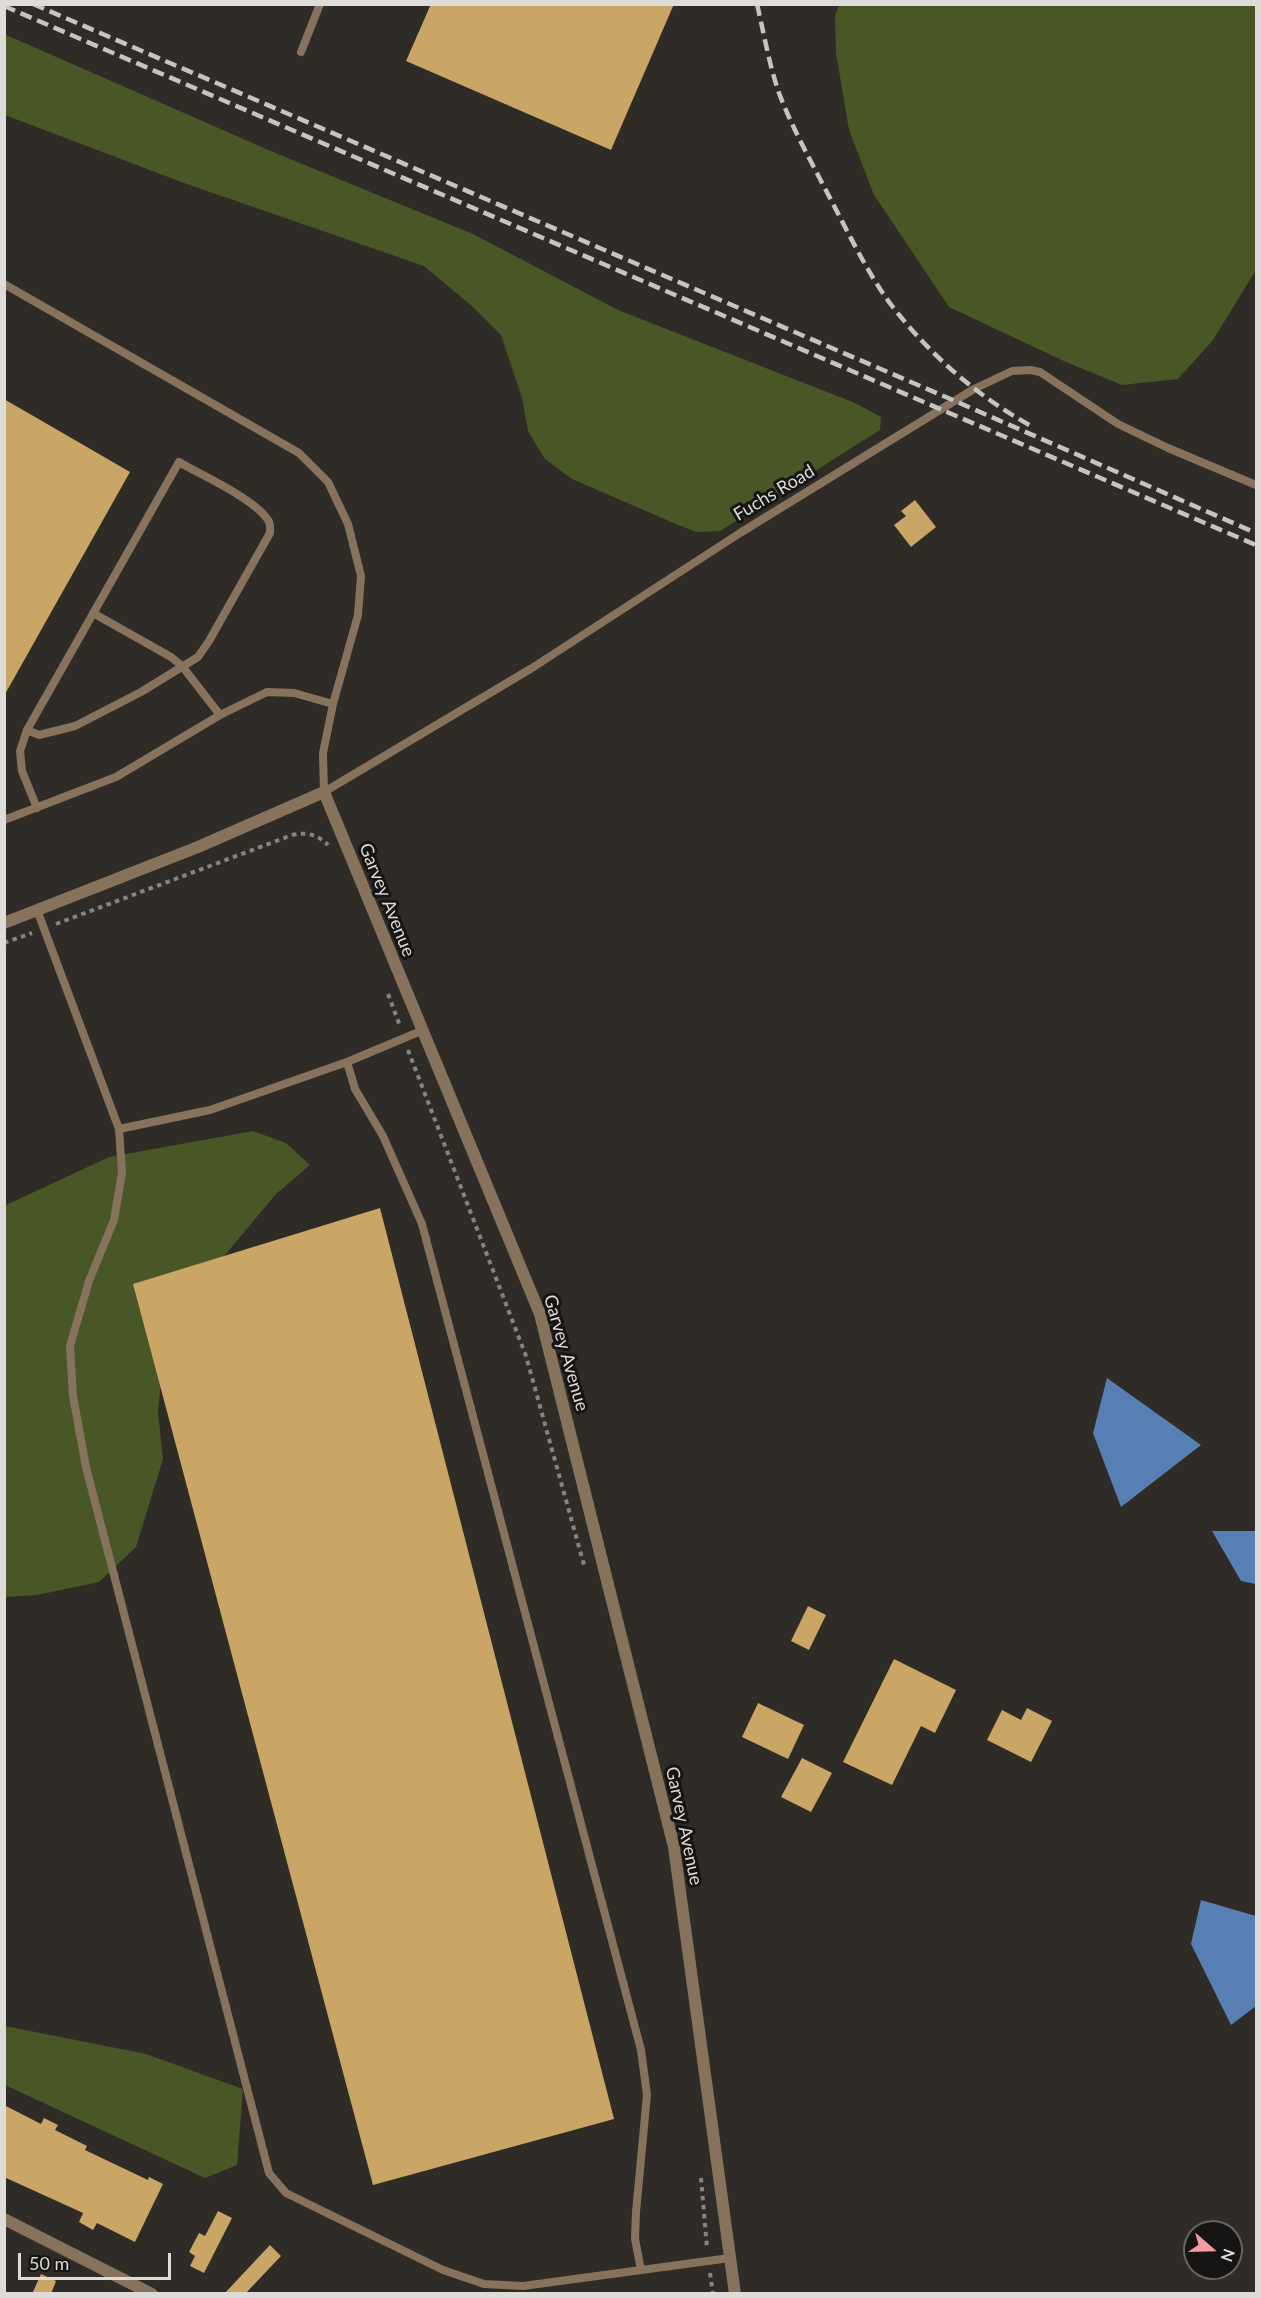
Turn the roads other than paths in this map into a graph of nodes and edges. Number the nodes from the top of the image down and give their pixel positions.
1 (320, 4) edge
2 (301, 52) dead end
3 (4, 284) edge
4 (1257, 484) edge
5 (93, 613) junction
6 (182, 666) junction
7 (333, 704) junction
8 (220, 715) junction
9 (27, 730) junction
10 (324, 792) junction
11 (37, 808) junction
12 (4, 820) edge
13 (37, 910) junction
14 (4, 923) edge
15 (421, 1031) junction
16 (347, 1062) junction
17 (119, 1129) junction
18 (4, 2219) edge
19 (730, 2258) junction
20 (641, 2270) junction
21 (152, 2294) edge
22 (735, 2294) edge

1 - 2 lane
3 - 7 lane
4 - 10 lane, Fuchs Road
5 - 6 lane
5 - 6 lane
5 - 9 lane
6 - 8 lane
6 - 9 lane
7 - 8 lane
7 - 10 lane
8 - 11 lane
9 - 11 lane
10 - 13 street
10 - 15 street, Garvey Avenue
11 - 12 lane
13 - 14 street
13 - 17 lane
15 - 16 lane
15 - 19 street, Garvey Avenue
16 - 17 lane
16 - 20 lane
17 - 20 lane
18 - 21 street
19 - 20 lane
19 - 22 street, Garvey Avenue

